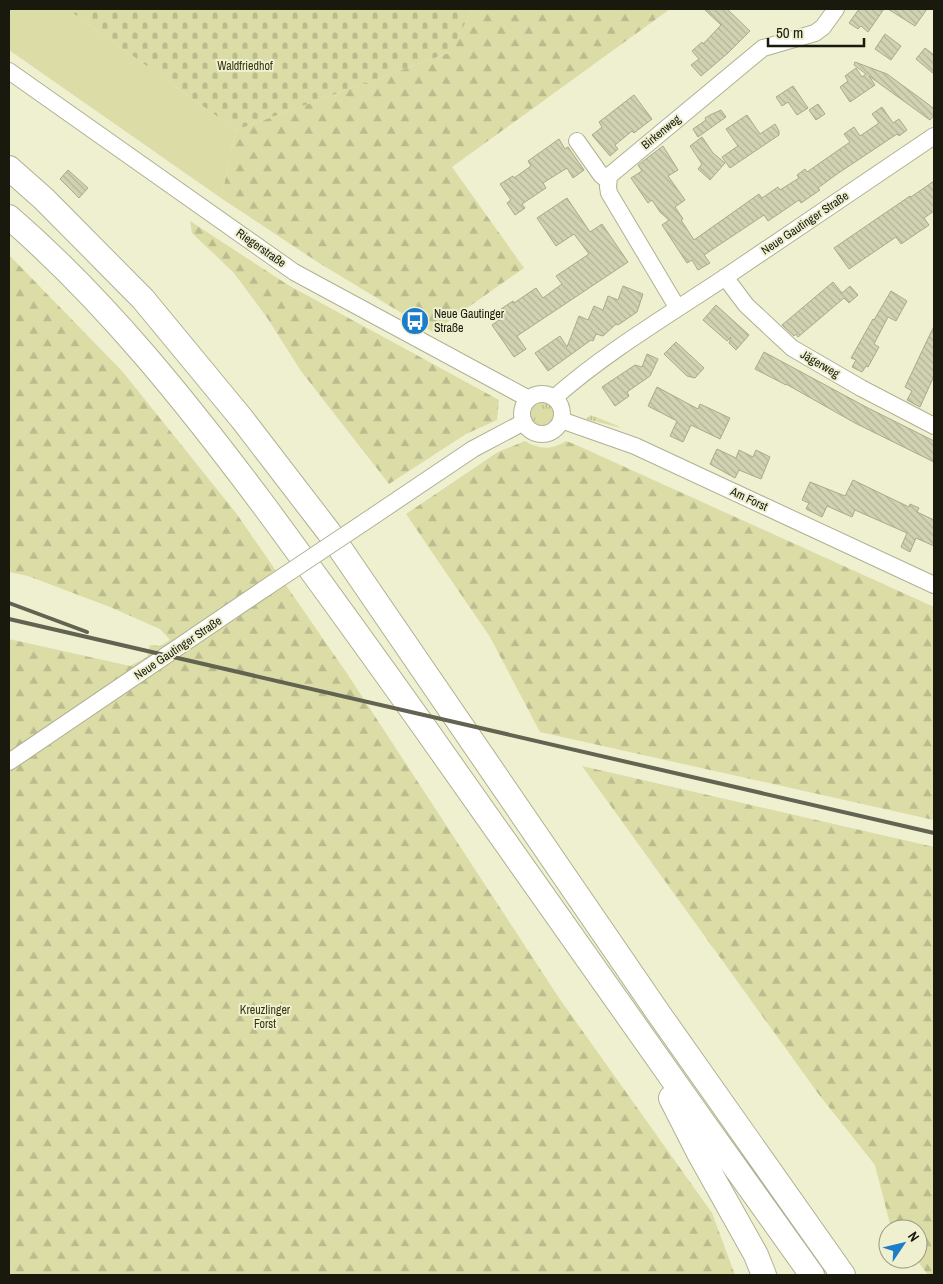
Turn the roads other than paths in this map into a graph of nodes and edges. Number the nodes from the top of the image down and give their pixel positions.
1 (836, 9) edge
2 (9, 71) edge
3 (934, 136) edge
4 (578, 141) dead end
5 (9, 168) edge
6 (608, 181) junction
7 (9, 217) edge
8 (725, 277) junction
9 (678, 308) junction
10 (554, 398) junction
11 (529, 399) junction
12 (561, 420) junction
13 (524, 422) junction
14 (934, 426) edge
15 (934, 586) edge
16 (9, 762) edge
17 (637, 1031) junction
18 (764, 1275) edge
19 (812, 1275) edge
20 (843, 1275) edge

1 - 6 street, Birkenweg
2 - 11 street, Riegerstraße
3 - 8 street, Neue Gautinger Straße
4 - 6 street
5 - 20 highway
6 - 9 street
7 - 17 highway
8 - 9 street, Neue Gautinger Straße
8 - 14 street, Jägerweg
9 - 10 street, Neue Gautinger Straße
10 - 11 street
10 - 12 street
11 - 13 street
12 - 13 street
12 - 15 street, Am Forst
13 - 16 street, Neue Gautinger Straße, bridge
17 - 18 highway
17 - 19 highway

